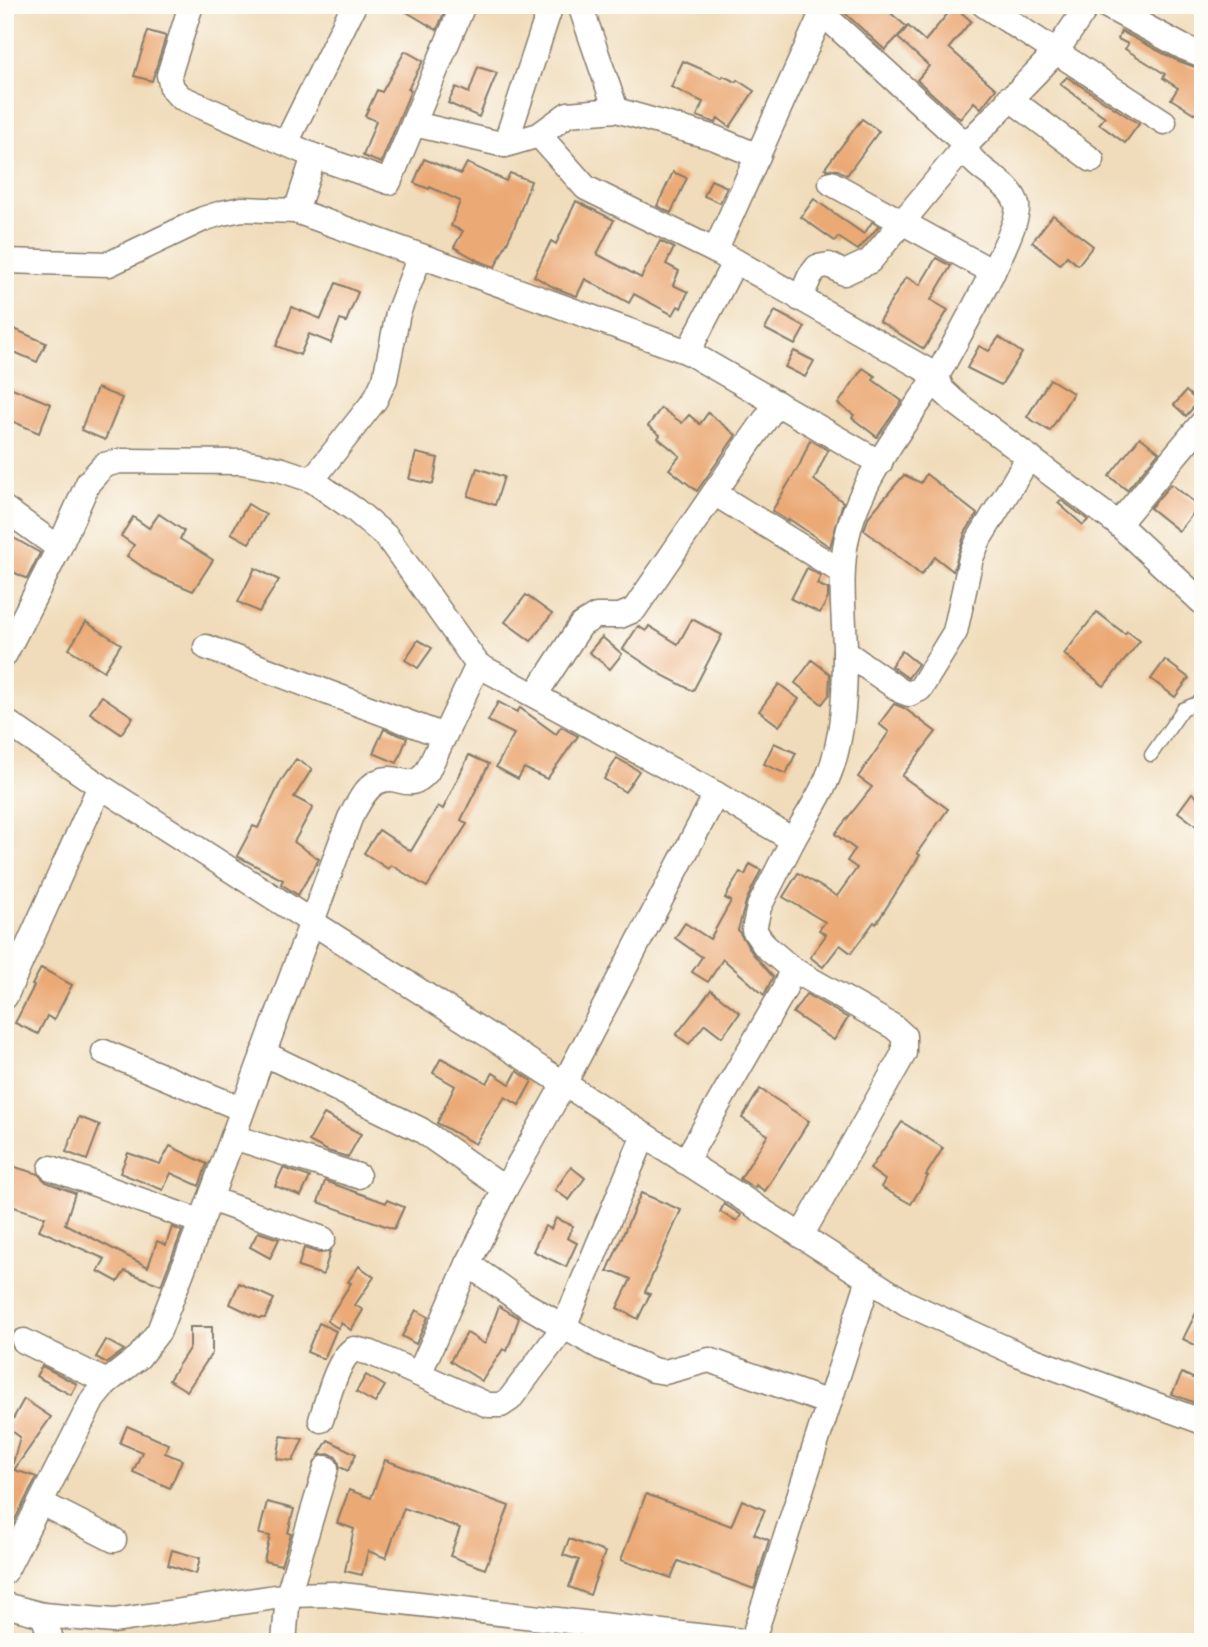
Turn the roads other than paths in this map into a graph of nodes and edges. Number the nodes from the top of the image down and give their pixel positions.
1 (191, 5) edge
2 (354, 5) edge
3 (463, 5) edge
4 (551, 5) edge
5 (580, 5) edge
6 (984, 5) edge
7 (1087, 5) edge
8 (1105, 5) edge
9 (818, 9) edge
10 (1056, 52) junction
11 (1203, 55) edge
12 (1009, 98) junction
13 (616, 110) junction
14 (1164, 122) dead end
15 (414, 124) junction
16 (539, 135) junction
17 (286, 143) junction
18 (505, 145) junction
19 (965, 145) junction
20 (314, 156) junction
21 (758, 156) junction
22 (1092, 160) dead end
23 (831, 183) dead end
24 (296, 211) junction
25 (902, 221) junction
26 (420, 256) junction
27 (725, 256) junction
28 (5, 261) edge
29 (993, 272) junction
30 (800, 299) junction
31 (688, 352) junction
32 (937, 376) junction
33 (777, 403) junction
34 (1203, 422) edge
35 (1029, 457) junction
36 (880, 463) junction
37 (312, 480) junction
38 (714, 493) junction
39 (5, 509) edge
40 (1118, 524) junction
41 (59, 548) junction
42 (842, 572) junction
43 (1203, 603) edge
44 (206, 647) dead end
45 (845, 652) junction
46 (5, 654) edge
47 (478, 665) junction
48 (535, 695) junction
49 (1203, 705) edge
50 (5, 721) edge
51 (444, 736) junction
52 (1152, 755) dead end
53 (100, 786) junction
54 (716, 794) junction
55 (793, 840) junction
56 (310, 921) junction
57 (792, 969) junction
58 (5, 997) edge
59 (104, 1052) dead end
60 (263, 1053) junction
61 (564, 1084) junction
62 (242, 1109) junction
63 (644, 1136) junction
64 (233, 1137) junction
65 (685, 1161) junction
66 (51, 1168) dead end
67 (358, 1176) dead end
68 (505, 1189) junction
69 (210, 1199) junction
70 (201, 1222) junction
71 (801, 1237) junction
72 (323, 1239) dead end
73 (468, 1264) junction
74 (869, 1279) junction
75 (564, 1327) junction
76 (24, 1341) dead end
77 (419, 1374) junction
78 (107, 1382) junction
79 (829, 1403) junction
80 (321, 1420) dead end
81 (1203, 1422) edge
82 (326, 1468) dead end
83 (41, 1503) junction
84 (114, 1540) dead end
85 (5, 1572) edge
86 (288, 1595) junction
87 (5, 1605) edge
88 (43, 1615) junction
89 (118, 1631) edge
90 (644, 1637) edge
91 (52, 1642) edge
92 (284, 1642) edge
93 (751, 1642) edge

1 - 17 street
2 - 17 street
3 - 15 street
4 - 18 street
5 - 13 street
6 - 10 street
7 - 10 street
8 - 11 street
9 - 19 street
9 - 21 street
10 - 12 street
10 - 14 street
12 - 19 street
12 - 22 street
13 - 16 street
13 - 21 street
15 - 18 street
15 - 20 street
16 - 18 street
16 - 27 street
17 - 20 street
19 - 25 street
19 - 29 street
20 - 24 street
21 - 27 street
23 - 25 street
24 - 26 street
24 - 28 street
25 - 29 street
25 - 30 street
26 - 31 street
26 - 37 street
27 - 30 street
27 - 31 street
29 - 32 street
30 - 32 street
31 - 33 street
32 - 35 street
32 - 36 street
33 - 36 street
33 - 38 street
34 - 40 street
35 - 40 street
35 - 45 street
36 - 42 street
37 - 41 street
37 - 47 street
38 - 42 street
38 - 48 street
39 - 41 street
40 - 43 street
41 - 46 street
42 - 45 street
44 - 51 street
45 - 55 street
47 - 48 street
47 - 51 street
48 - 54 street
49 - 52 lane
50 - 53 street
51 - 56 street
53 - 56 street
53 - 58 street
54 - 55 street
54 - 61 street
55 - 57 street
56 - 60 street
56 - 61 street
57 - 65 street
57 - 71 street
59 - 62 street
60 - 62 street
60 - 68 street
61 - 63 street
61 - 68 street
62 - 64 street
63 - 65 street
63 - 75 street
64 - 67 street
64 - 69 street
65 - 71 street
66 - 70 street
68 - 73 street
69 - 70 street
69 - 72 street
70 - 78 street
71 - 74 street
73 - 75 street
73 - 77 street
74 - 79 street
74 - 81 street
75 - 77 street
75 - 79 street
76 - 78 street
77 - 80 street
78 - 83 street
79 - 93 street
82 - 86 street
83 - 84 street
83 - 85 street
86 - 89 street
86 - 90 street
86 - 92 street
87 - 88 street
88 - 89 street
88 - 91 street
90 - 93 street

